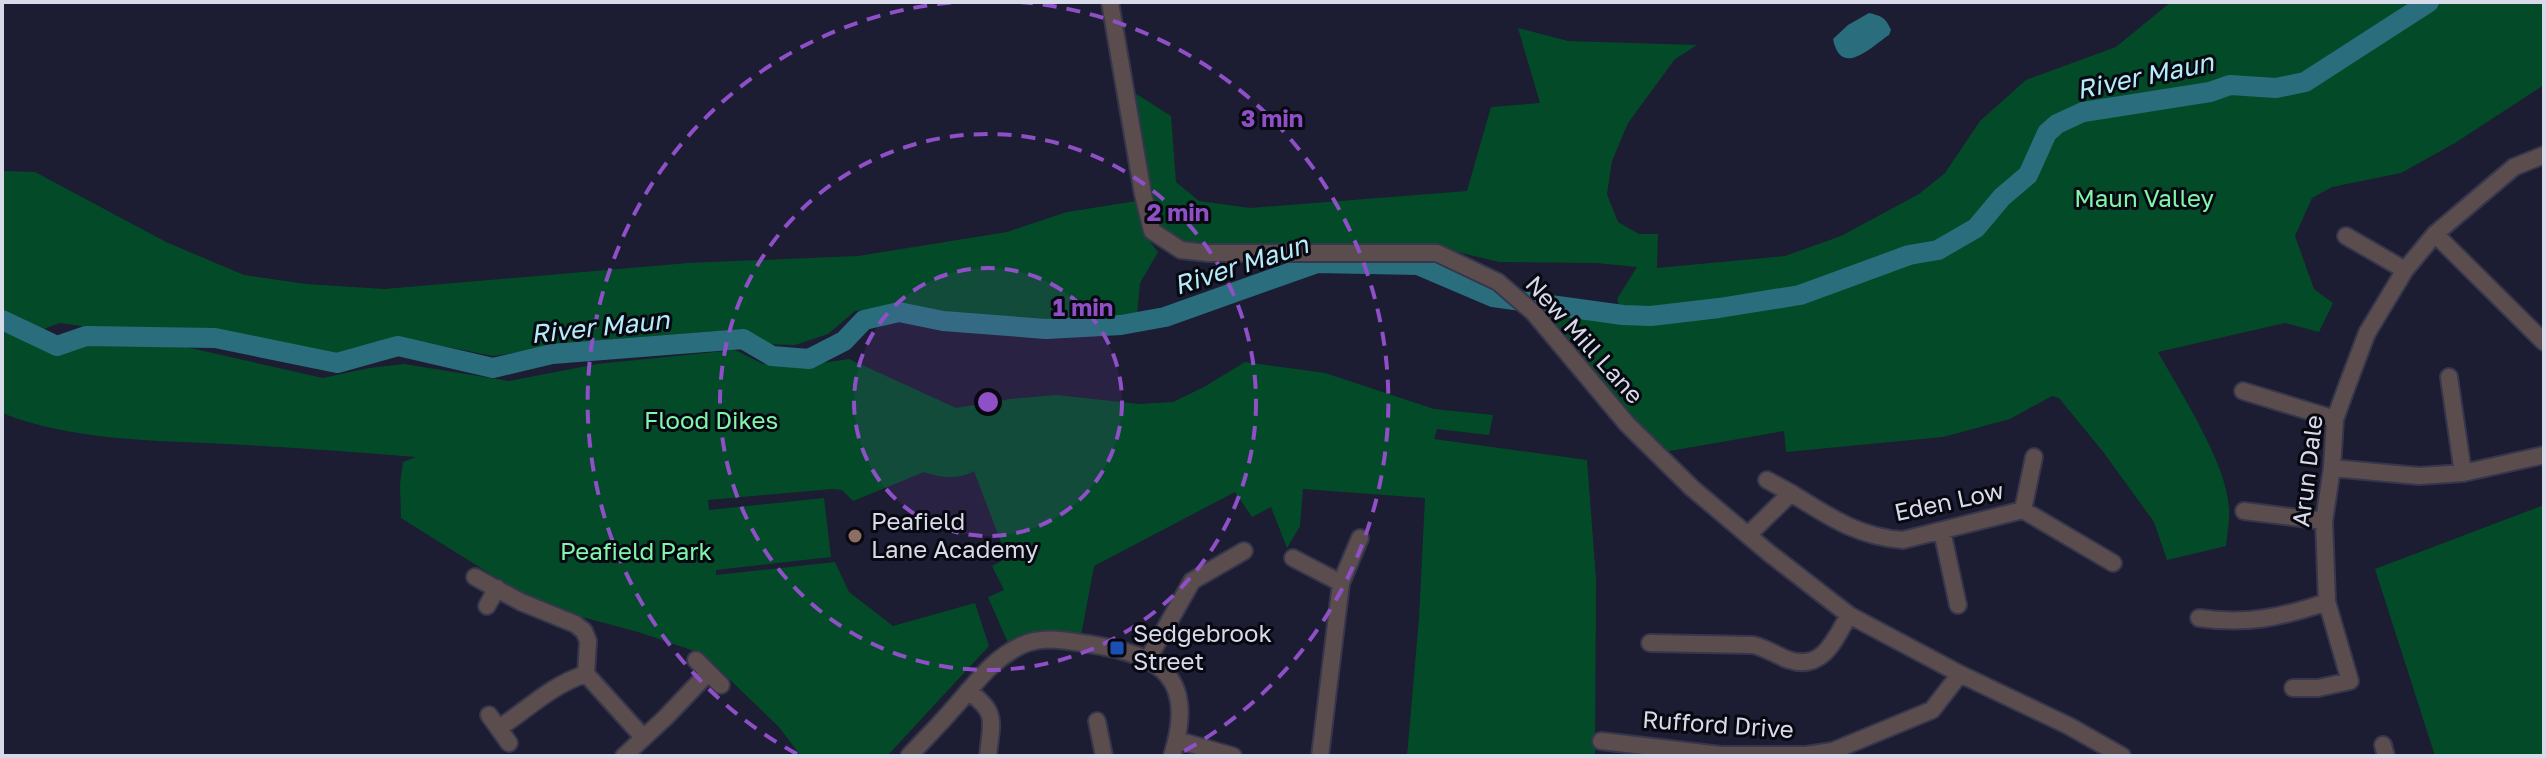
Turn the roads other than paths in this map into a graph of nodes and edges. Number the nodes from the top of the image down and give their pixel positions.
1 (1110, 2) edge
2 (2544, 155) edge
3 (2435, 234) junction
4 (2346, 236) dead end
5 (2405, 270) junction
6 (2544, 342) edge
7 (2449, 377) dead end
8 (2243, 391) dead end
9 (2335, 419) junction
10 (2544, 455) edge
11 (2034, 457) dead end
12 (2332, 468) junction
13 (2463, 473) junction
14 (1767, 480) dead end
15 (1791, 493) junction
16 (2023, 510) junction
17 (2244, 511) dead end
18 (2324, 521) junction
19 (1942, 531) junction
20 (1748, 535) junction
21 (1360, 538) dead end
22 (1244, 551) dead end
23 (1293, 558) dead end
24 (2113, 563) dead end
25 (475, 577) dead end
26 (1341, 583) junction
27 (497, 588) junction
28 (2327, 602) junction
29 (1958, 605) dead end
30 (487, 606) dead end
31 (1849, 615) junction
32 (2199, 618) dead end
33 (1650, 643) dead end
34 (1148, 659) junction
35 (696, 660) dead end
36 (708, 673) junction
37 (586, 674) junction
38 (1960, 674) junction
39 (721, 685) dead end
40 (2293, 688) dead end
41 (968, 691) junction
42 (1097, 721) dead end
43 (643, 737) junction
44 (1601, 741) dead end
45 (509, 743) dead end
46 (1174, 748) edge
47 (624, 756) edge
48 (909, 756) edge
49 (988, 756) edge
50 (1104, 756) edge
51 (1233, 756) edge
52 (1320, 756) edge
53 (1721, 756) edge
54 (2122, 756) edge

1 - 20 street, New Mill Lane
2 - 3 street, Arun Dale
3 - 5 street, Arun Dale
3 - 6 street
4 - 5 street
5 - 9 street, Arun Dale
7 - 13 street
8 - 9 street
9 - 12 street, Arun Dale
10 - 13 street
11 - 16 street
12 - 13 street
12 - 18 street, Arun Dale
14 - 15 street, Eden Low
15 - 19 street, Eden Low
15 - 20 street
16 - 19 street, Eden Low
16 - 24 street, Eden Low
17 - 18 street
18 - 28 street, Arun Dale
19 - 29 street
20 - 31 street, New Mill Lane
21 - 26 street
22 - 34 street
23 - 26 street
25 - 27 street
26 - 52 street
27 - 30 street
27 - 37 street
28 - 32 street
28 - 40 street, Arun Dale
31 - 33 street
31 - 38 street, New Mill Lane
34 - 41 street
34 - 46 street
35 - 36 street
36 - 39 street
36 - 43 street
37 - 43 street
37 - 45 street
38 - 53 street, Rufford Drive
38 - 54 street, New Mill Lane
41 - 48 street
41 - 49 street
42 - 50 street
43 - 47 street
44 - 53 street, Rufford Drive
46 - 51 street

